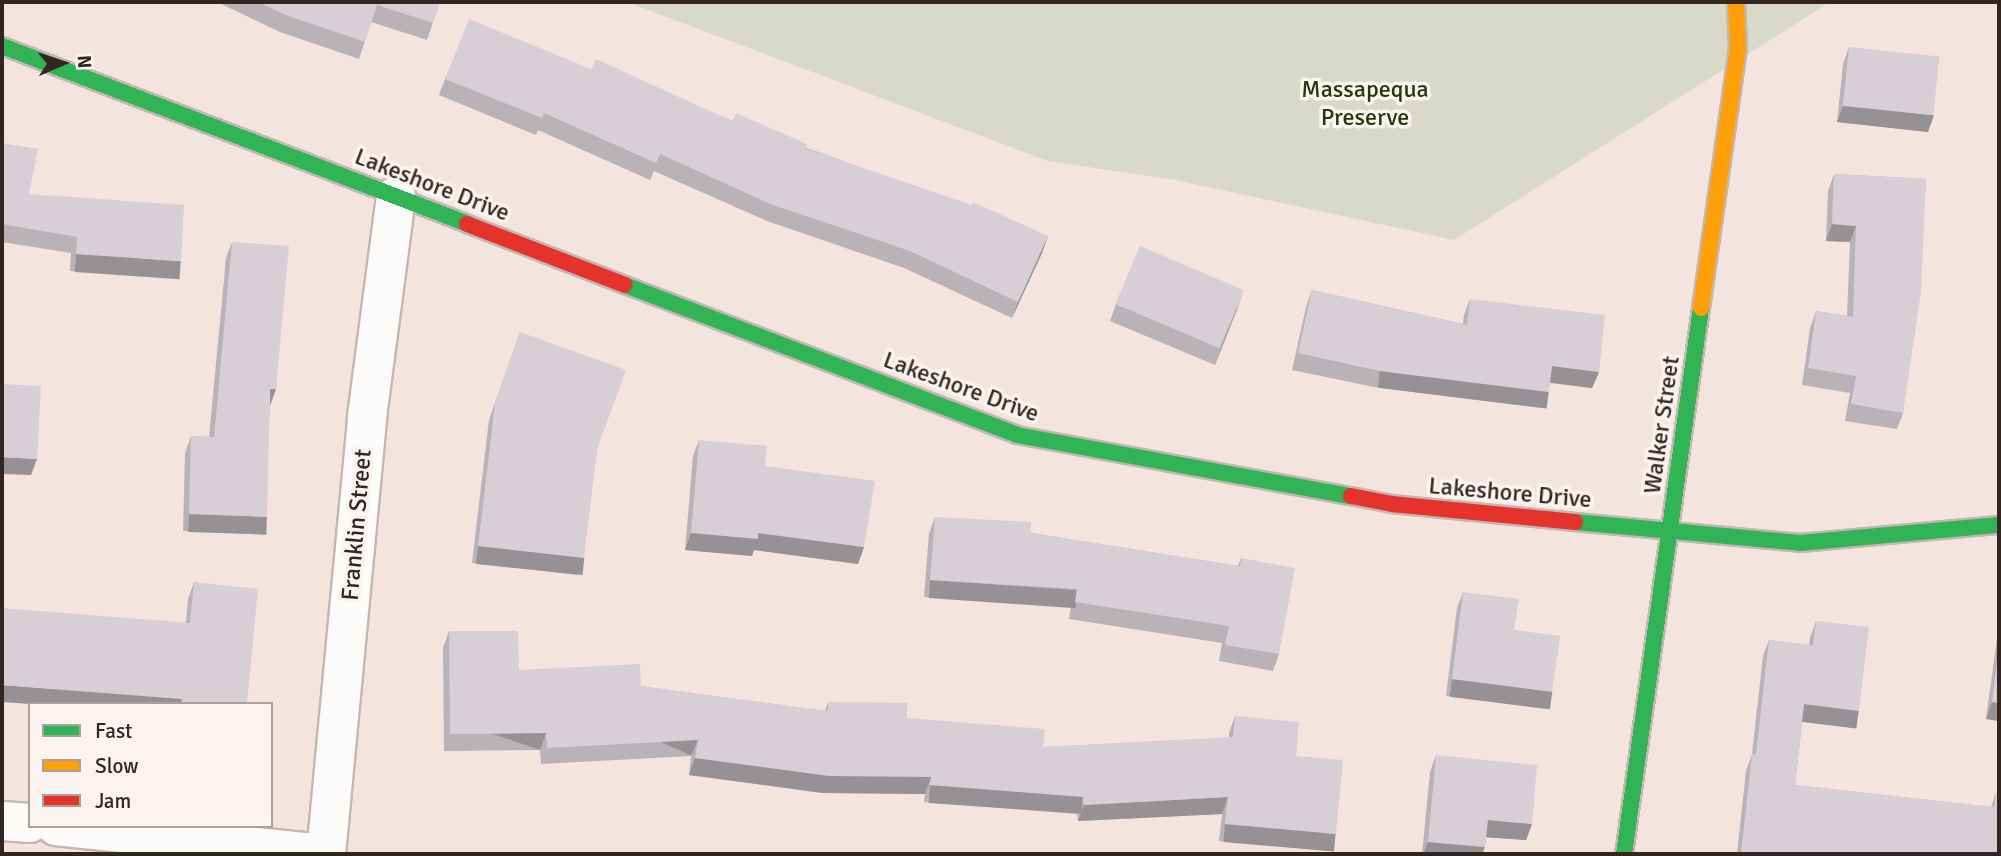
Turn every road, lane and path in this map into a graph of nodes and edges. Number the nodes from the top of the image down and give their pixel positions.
1 (1736, 2) edge
2 (2, 46) edge
3 (397, 196) junction
4 (1999, 525) edge
5 (1670, 530) junction
6 (2, 821) edge
7 (28, 824) edge
8 (75, 828) edge
9 (325, 854) edge
10 (1624, 854) edge

1 - 5 street, Walker Street
2 - 3 street, Lakeshore Drive
3 - 5 street, Lakeshore Drive
3 - 9 street, Franklin Street
4 - 5 street, Lakeshore Drive
5 - 10 street, Walker Street
6 - 7 street
8 - 9 street

